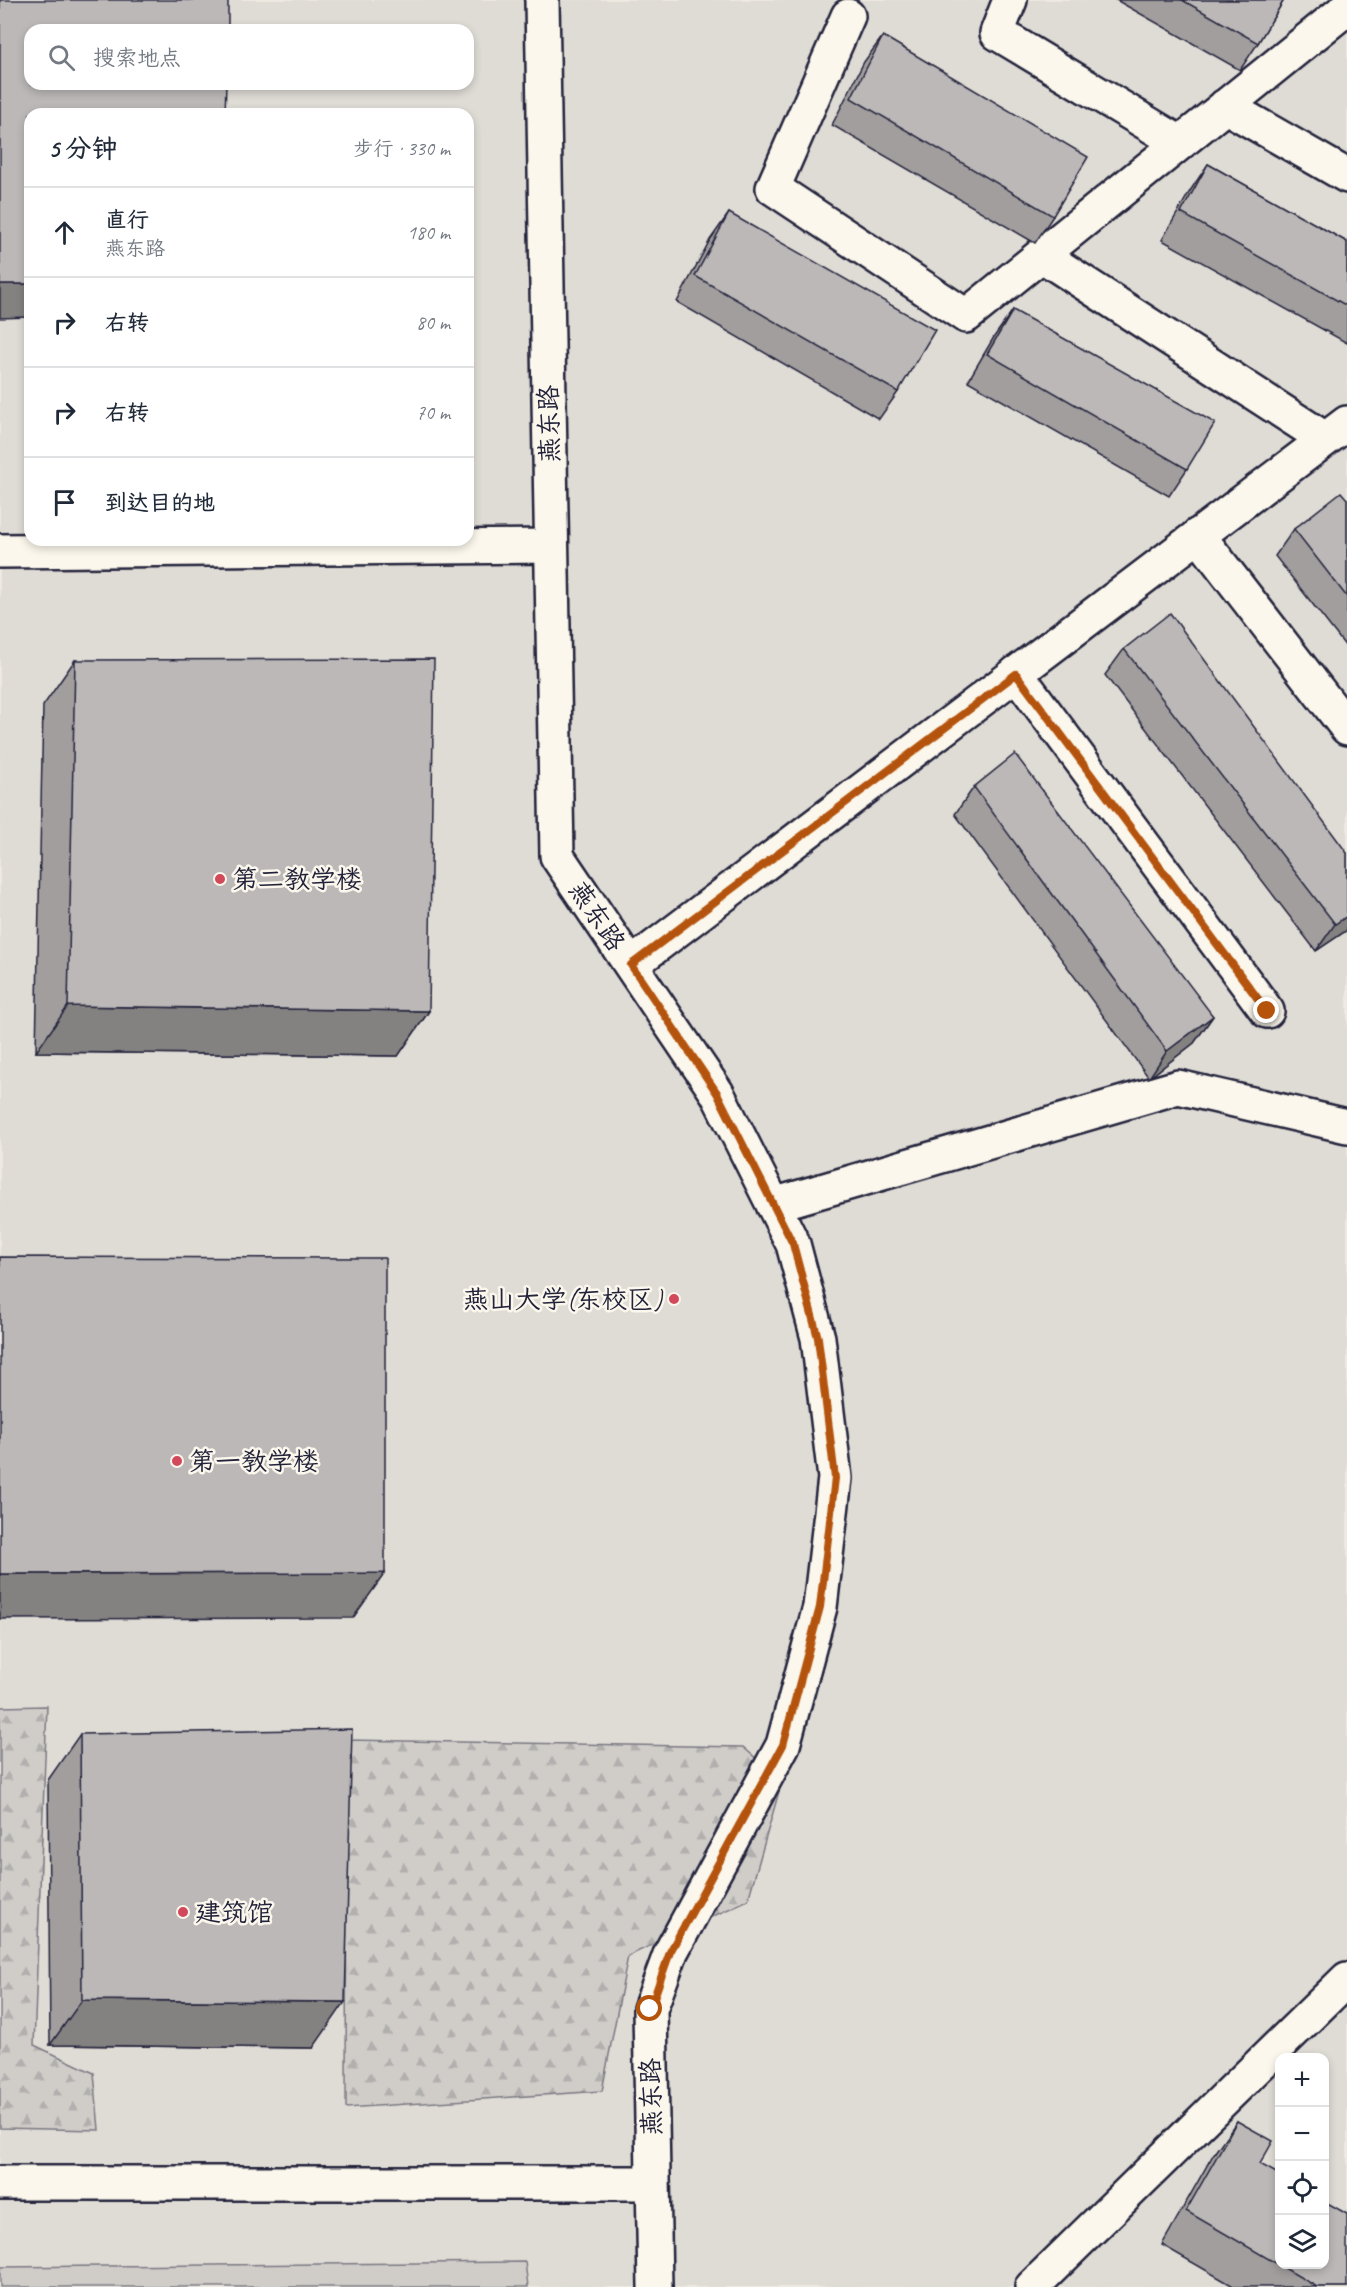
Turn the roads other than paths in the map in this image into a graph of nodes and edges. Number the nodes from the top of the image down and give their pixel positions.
1 (542, 0) edge
2 (1010, 0) edge
3 (1347, 8) edge
4 (848, 16) dead end
5 (1225, 106) junction
6 (1180, 143) junction
7 (1347, 176) edge
8 (1041, 255) junction
9 (1336, 431) edge
10 (1198, 535) junction
11 (551, 546) junction
12 (0, 551) edge
13 (1016, 674) junction
14 (1347, 728) edge
15 (631, 965) junction
16 (1267, 1011) dead end
17 (1347, 1126) edge
18 (773, 1205) junction
19 (1347, 1978) edge
20 (0, 2183) edge
21 (653, 2183) junction
22 (656, 2287) edge
23 (1032, 2287) edge

1 - 11 street, 燕东路
2 - 6 street
3 - 5 street
4 - 8 street
5 - 6 street
5 - 7 street
6 - 8 street
8 - 9 street
9 - 10 street
10 - 13 street
10 - 14 street
11 - 12 street
11 - 15 street, 燕东路
13 - 15 street
13 - 16 street
15 - 18 street, 燕东路
17 - 18 street
18 - 21 street, 燕东路
19 - 23 street
20 - 21 street
21 - 22 street, 燕东路

